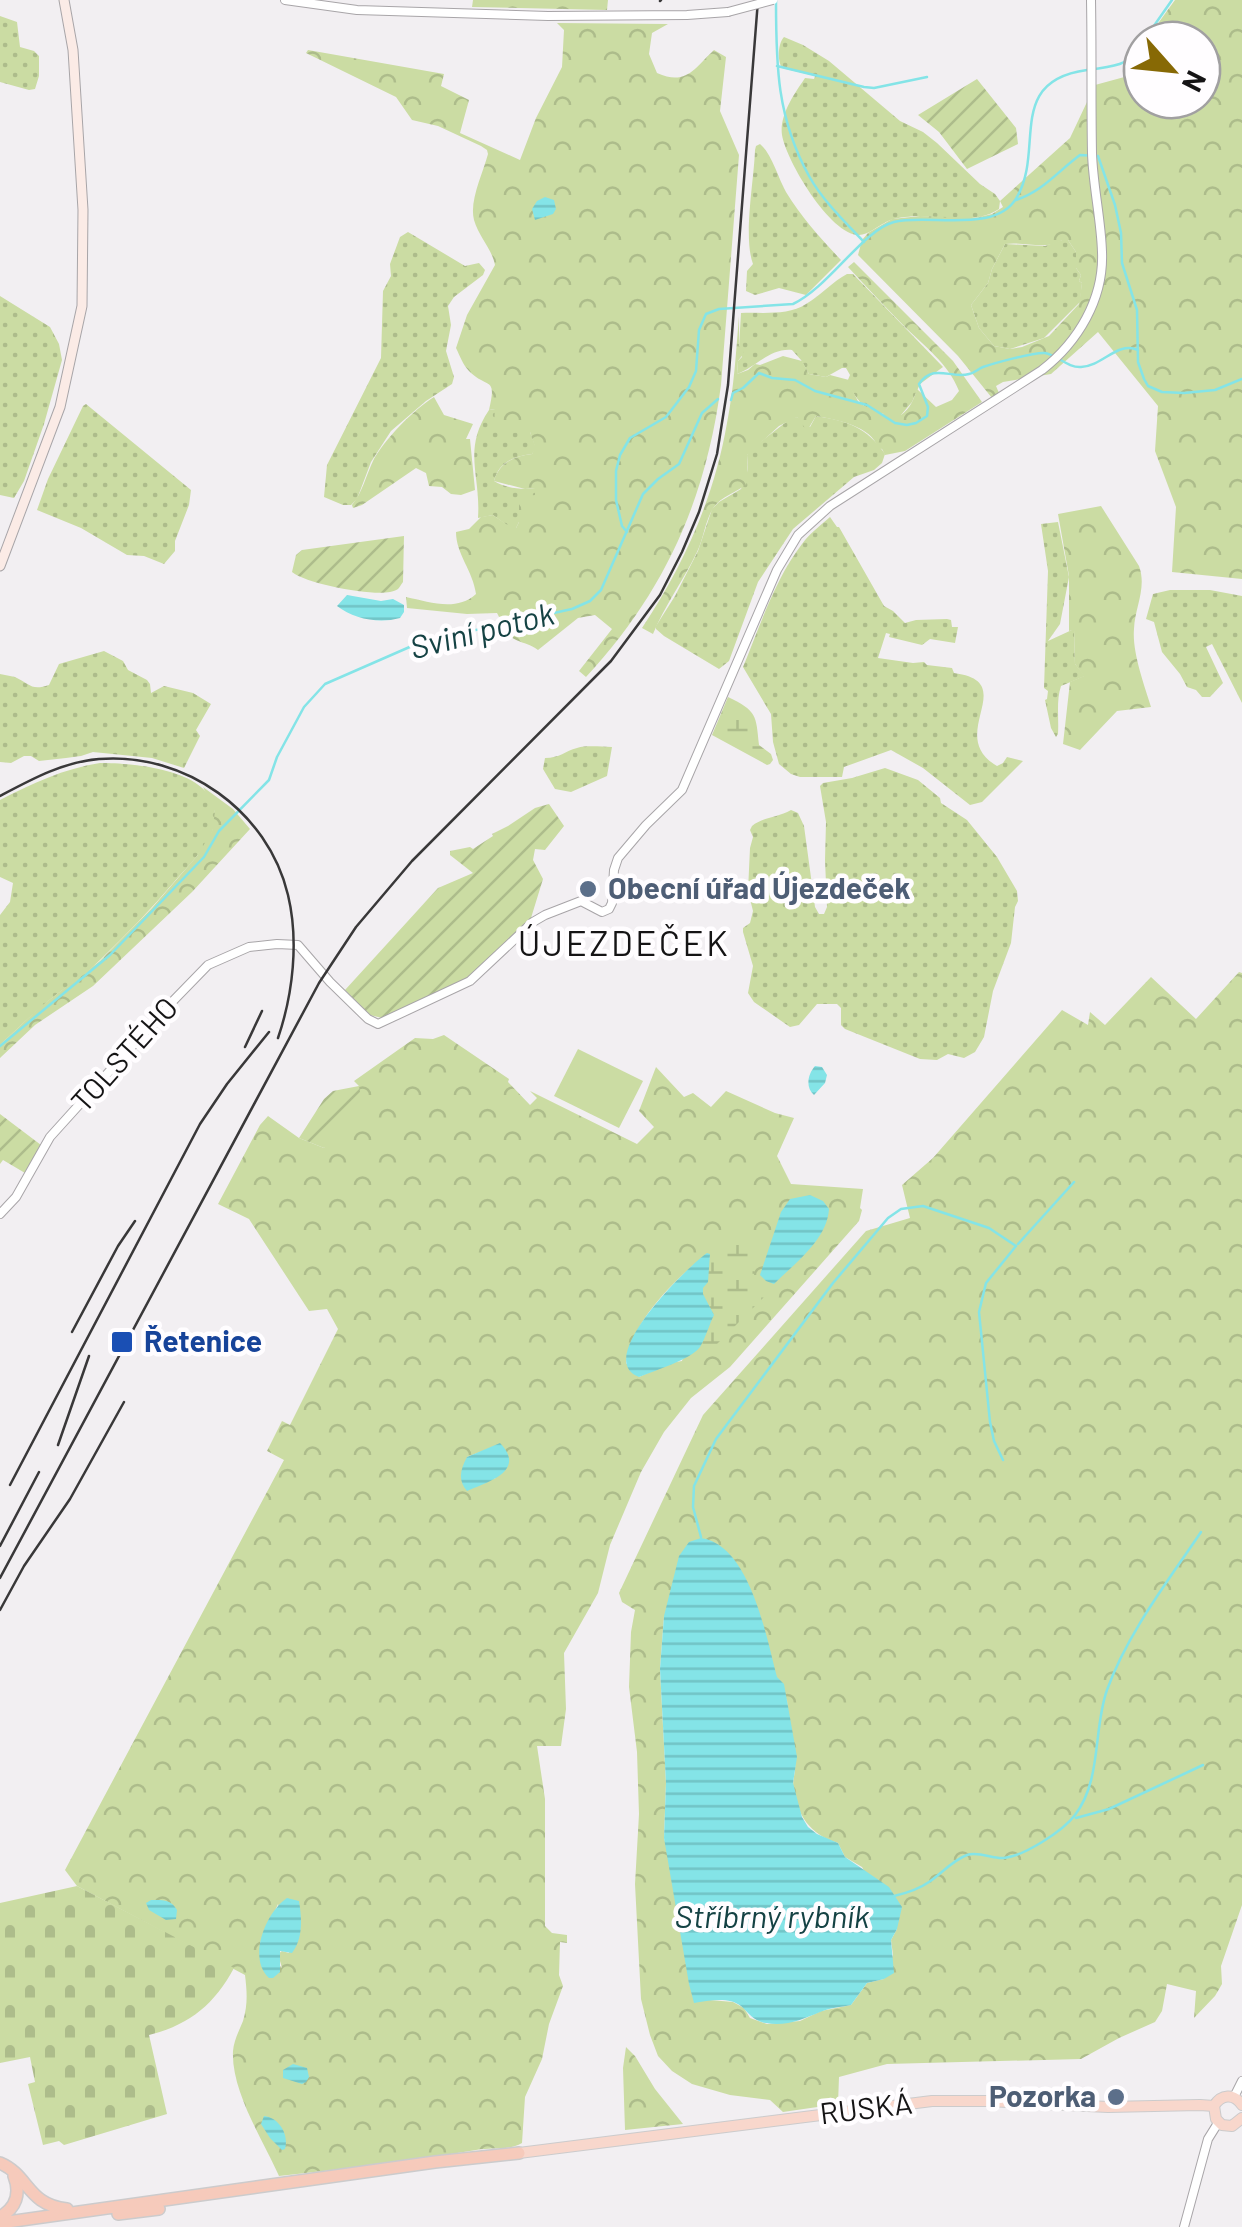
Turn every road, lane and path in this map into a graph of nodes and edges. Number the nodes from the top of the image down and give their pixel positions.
1 (64, 0) edge
2 (285, 0) edge
3 (773, 0) edge
4 (1091, 0) edge
5 (0, 566) edge
6 (0, 1214) edge
7 (1242, 2081) edge
8 (1238, 2101) edge
9 (1214, 2106) junction
10 (1242, 2118) edge
11 (1218, 2122) junction
12 (519, 2153) junction
13 (0, 2164) edge
14 (91, 2210) junction
15 (0, 2220) edge
16 (39, 2226) edge
17 (24, 2227) edge
18 (1184, 2227) edge

1 - 5 main road
2 - 3 street, bridge
4 - 6 street, TOLSTÉHO
7 - 8 street
8 - 9 main road
9 - 11 main road
9 - 12 main road, RUSKÁ
10 - 11 main road
11 - 18 street
12 - 14 highway
12 - 16 highway
13 - 14 highway
13 - 15 highway
14 - 15 highway
16 - 17 highway

